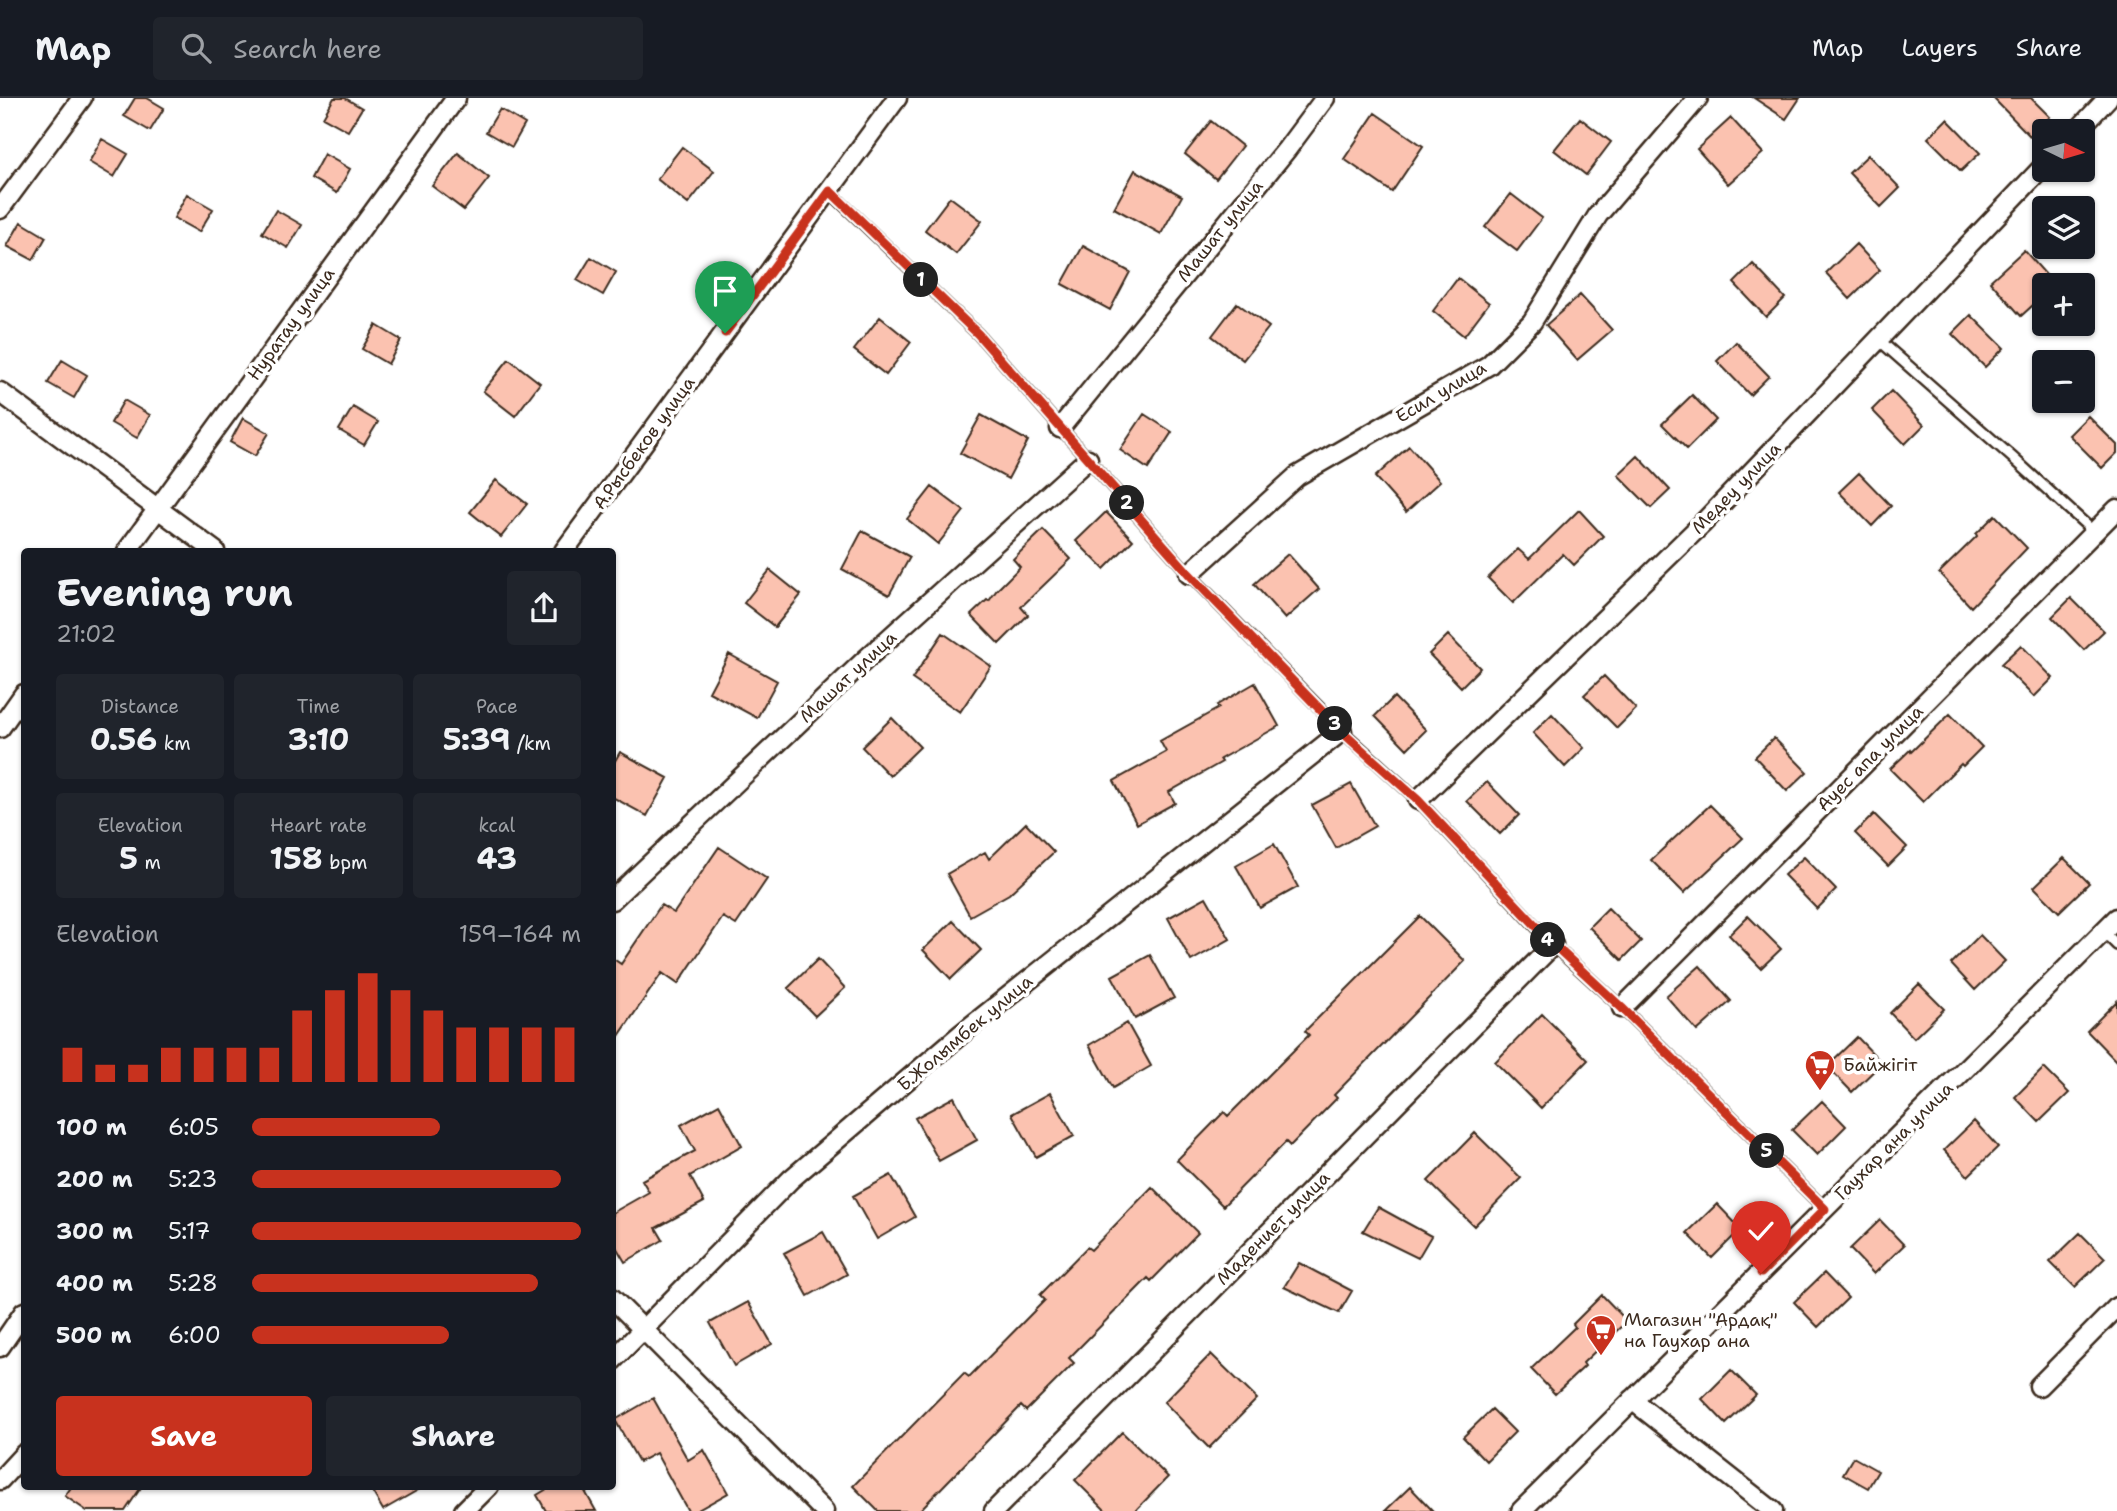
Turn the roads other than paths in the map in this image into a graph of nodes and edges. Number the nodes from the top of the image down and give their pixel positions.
1 (82, 98) edge
2 (456, 98) edge
3 (897, 98) edge
4 (1325, 98) edge
5 (1698, 98) edge
6 (2108, 98) edge
7 (2088, 119) edge
8 (2032, 179) edge
9 (830, 191) junction
10 (0, 209) edge
11 (1879, 340) junction
12 (0, 392) edge
13 (1060, 428) junction
14 (1088, 459) junction
15 (158, 508) junction
16 (2117, 509) edge
17 (2094, 532) junction
18 (129, 548) edge
19 (211, 548) edge
20 (566, 548) edge
21 (1189, 574) junction
22 (21, 698) edge
23 (0, 728) edge
24 (1342, 732) junction
25 (1418, 800) junction
26 (616, 896) edge
27 (2117, 918) edge
28 (2104, 931) junction
29 (1553, 944) junction
30 (2117, 945) edge
31 (1622, 1008) junction
32 (1825, 1209) junction
33 (616, 1302) edge
34 (2117, 1307) edge
35 (21, 1316) edge
36 (643, 1330) junction
37 (0, 1347) edge
38 (616, 1357) edge
39 (2039, 1386) dead end
40 (1632, 1400) junction
41 (21, 1457) edge
42 (0, 1480) edge
43 (485, 1490) edge
44 (464, 1511) edge
45 (824, 1511) edge
46 (993, 1511) edge
47 (1521, 1511) edge
48 (1773, 1511) edge

1 - 10 street
2 - 15 street, Нуратау улица
3 - 9 street, А.Рысбеков улица
4 - 13 street, Машат улица
5 - 21 street, Есил улица
6 - 7 street
8 - 11 street, Медеу улица
9 - 13 lane
9 - 20 street, А.Рысбеков улица
11 - 17 lane
11 - 25 street, Медеу улица
12 - 15 street
13 - 14 lane
14 - 21 lane
14 - 26 street, Машат улица
15 - 18 street, Нуратау улица
15 - 19 street
16 - 17 street, Ауес апа улица
17 - 31 street, Ауес апа улица
21 - 24 lane
22 - 23 street
24 - 25 lane
24 - 36 street, Б.Жолымбек улица
25 - 29 lane
27 - 28 street, Гаухар ана улица
28 - 30 lane
28 - 32 street, Гаухар ана улица
29 - 31 lane
29 - 46 street, Мадениет улица
31 - 32 lane
32 - 40 street, Гаухар ана улица
33 - 36 street
34 - 39 street
35 - 37 street
36 - 38 street, Б.Жолымбек улица
36 - 45 street
40 - 47 street, Гаухар ана улица
40 - 48 street
41 - 42 street
43 - 44 street

